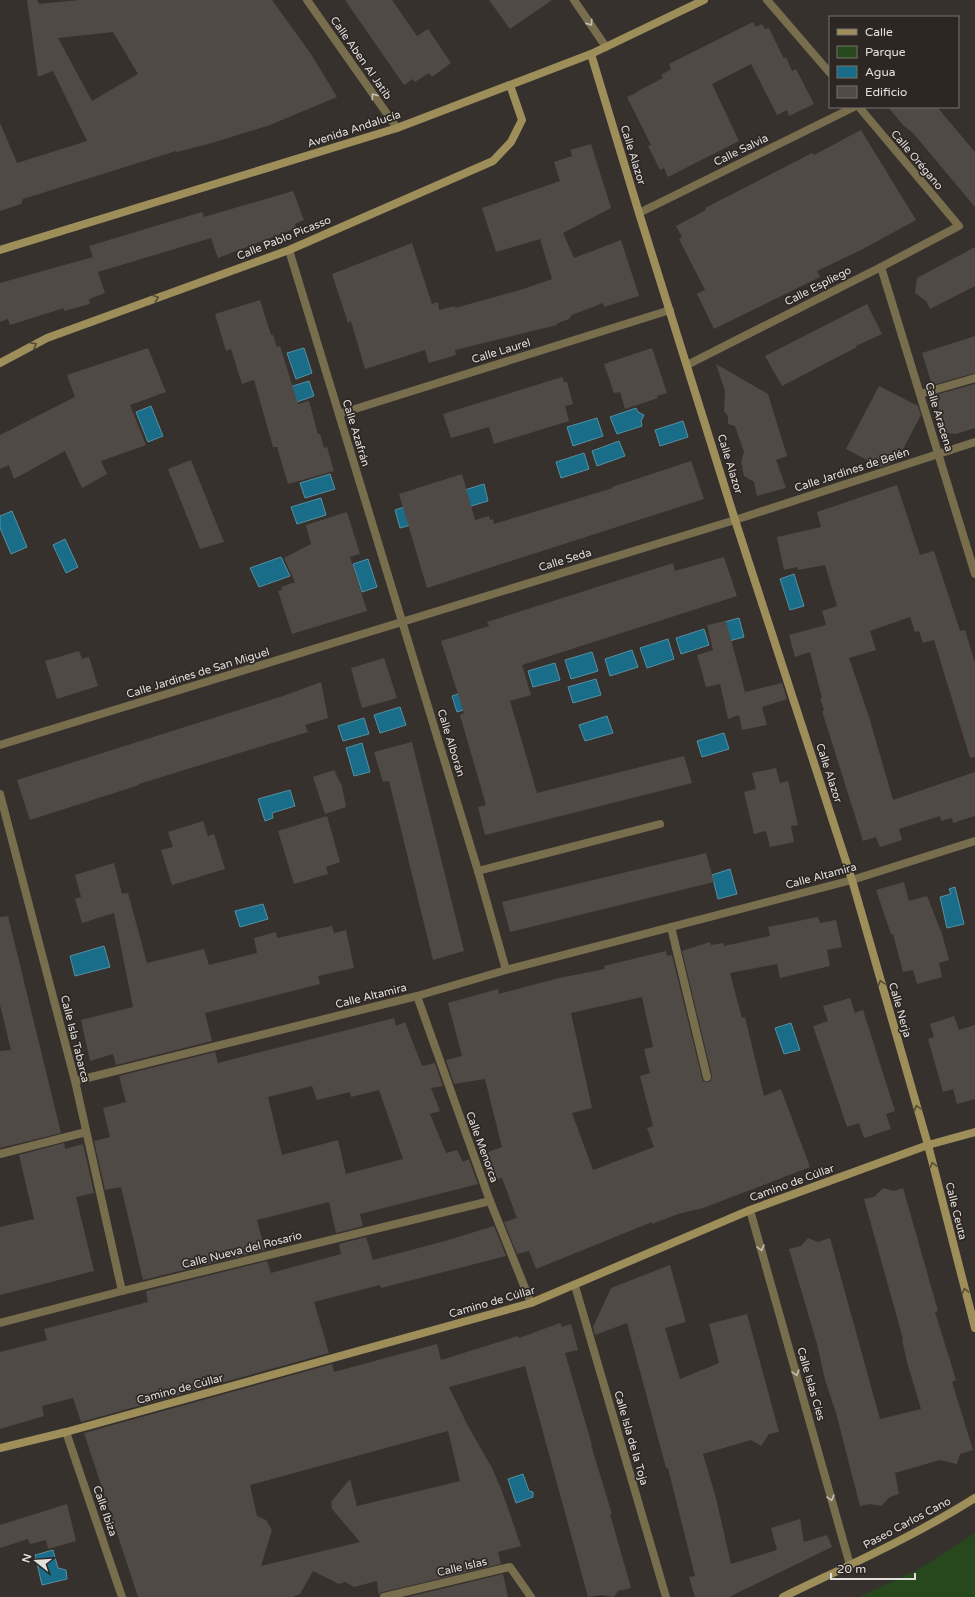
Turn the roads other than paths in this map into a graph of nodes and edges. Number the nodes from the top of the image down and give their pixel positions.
1 (307, 0) edge
2 (574, 0) edge
3 (704, 0) edge
4 (767, 0) edge
5 (606, 47) junction
6 (591, 54) junction
7 (829, 72) edge
8 (510, 85) junction
9 (852, 108) edge
10 (860, 108) edge
11 (397, 128) junction
12 (639, 213) junction
13 (959, 226) joint
14 (0, 250) edge
15 (289, 250) junction
16 (881, 267) junction
17 (670, 310) junction
18 (0, 363) edge
19 (687, 365) junction
20 (975, 378) edge
21 (920, 394) junction
22 (339, 414) junction
23 (975, 442) edge
24 (938, 454) junction
25 (735, 520) junction
26 (975, 574) edge
27 (402, 622) junction
28 (0, 745) edge
29 (0, 794) edge
30 (660, 824) dead end
31 (975, 841) edge
32 (478, 871) junction
33 (852, 880) junction
34 (671, 927) junction
35 (506, 970) junction
36 (417, 996) junction
37 (707, 1076) dead end
38 (75, 1081) junction
39 (86, 1132) junction
40 (975, 1132) edge
41 (928, 1145) junction
42 (0, 1154) edge
43 (490, 1201) junction
44 (750, 1210) junction
45 (575, 1286) junction
46 (122, 1291) junction
47 (531, 1303) junction
48 (0, 1323) edge
49 (975, 1328) edge
50 (66, 1432) junction
51 (0, 1448) edge
52 (975, 1498) edge
53 (850, 1565) junction
54 (122, 1597) edge
55 (384, 1597) edge
56 (531, 1597) edge
57 (666, 1597) edge
58 (783, 1597) edge

11 -> 1 street, Calle Aben Al Jatib
2 -> 5 street
3 - 5 street, Avenida Andalucía
4 - 7 street
5 - 6 street, Avenida Andalucía
6 - 8 street, Avenida Andalucía
6 - 12 street, Calle Alazor
8 - 11 street, Avenida Andalucía
8 - 15 street, Calle Pablo Picasso
9 - 12 street, Calle Salvia
10 - 13 street, Calle Orégano
11 - 14 street, Avenida Andalucía
12 - 17 street, Calle Alazor
13 - 16 street, Calle Espliego
18 -> 15 street, Calle Pablo Picasso
15 - 22 street, Calle Azafrán
16 - 19 street, Calle Espliego
16 - 21 street, Calle Aracena
17 - 19 street, Calle Alazor
17 - 22 street, Calle Laurel
19 - 25 street, Calle Alazor
20 - 21 street
21 - 24 street, Calle Aracena
22 - 27 street, Calle Azafrán
23 - 24 street, Calle Jardines de Belén
24 - 25 street, Calle Jardines de Belén
24 - 26 street, Calle Aracena
25 - 27 street, Calle Seda
25 - 33 street, Calle Alazor
27 - 28 street, Calle Jardines de San Miguel
27 - 32 street, Calle Alborán
29 - 38 street, Calle Isla Tabarca
30 - 32 street
31 - 33 street, Calle Altamira
32 - 35 street, Calle Alborán
33 - 34 street, Calle Altamira
41 -> 33 street, Calle Nerja
34 - 35 street, Calle Altamira
34 - 37 street
35 - 36 street, Calle Altamira
36 - 38 street, Calle Altamira
36 - 43 street, Calle Menorca
38 - 39 street, Calle Isla Tabarca
39 - 42 street
39 - 46 street, Calle Isla Tabarca
40 - 41 street, Camino de Cúllar
41 - 44 street, Camino de Cúllar
49 -> 41 street, Calle Ceuta
43 - 46 street, Calle Nueva del Rosario
43 - 47 street, Calle Menorca
44 - 45 street, Camino de Cúllar
44 -> 53 street, Calle Islas Cíes
45 - 47 street, Camino de Cúllar
45 - 57 street, Calle Isla de la Toja
46 - 48 street, Calle Nueva del Rosario
47 - 50 street, Camino de Cúllar
50 - 51 street, Camino de Cúllar
50 - 54 street, Calle Ibiza
52 - 53 street, Paseo Carlos Cano
53 - 58 street, Paseo Carlos Cano
55 - 56 street, Calle Islas

